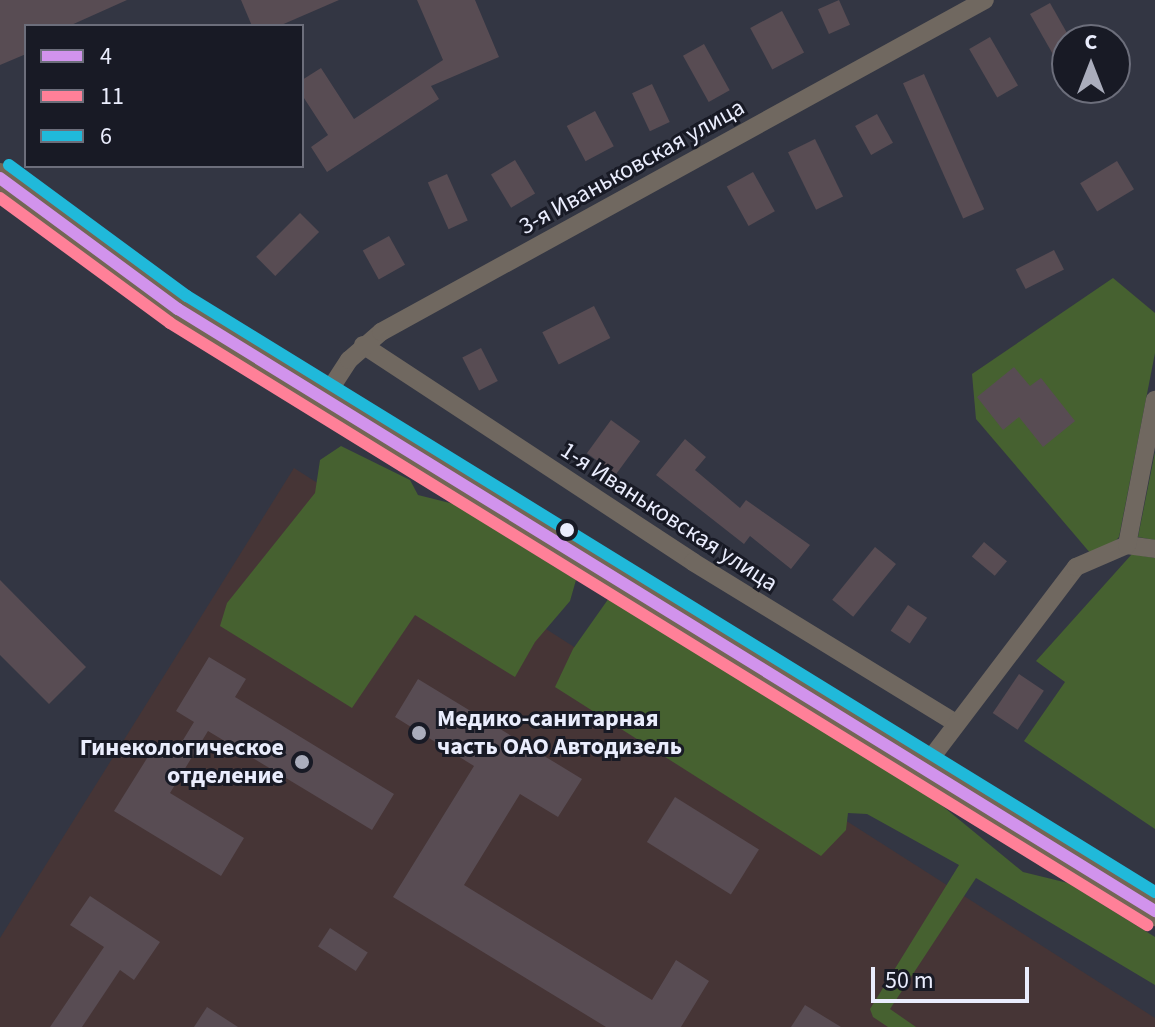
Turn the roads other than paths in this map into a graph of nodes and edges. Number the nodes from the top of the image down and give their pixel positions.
1 (985, 0) edge
2 (0, 178) edge
3 (363, 345) junction
4 (323, 400) junction
5 (1155, 400) edge
6 (1127, 545) junction
7 (1155, 549) edge
8 (954, 722) junction
9 (925, 766) junction
10 (1155, 911) edge

1 - 3 street, 3-я Иваньковская улица
2 - 4 main road
3 - 4 street, 3-я Иваньковская улица
3 - 8 street, 1-я Иваньковская улица
4 - 9 main road
5 - 6 street
6 - 7 street
6 - 8 street
8 - 9 street
9 - 10 main road

